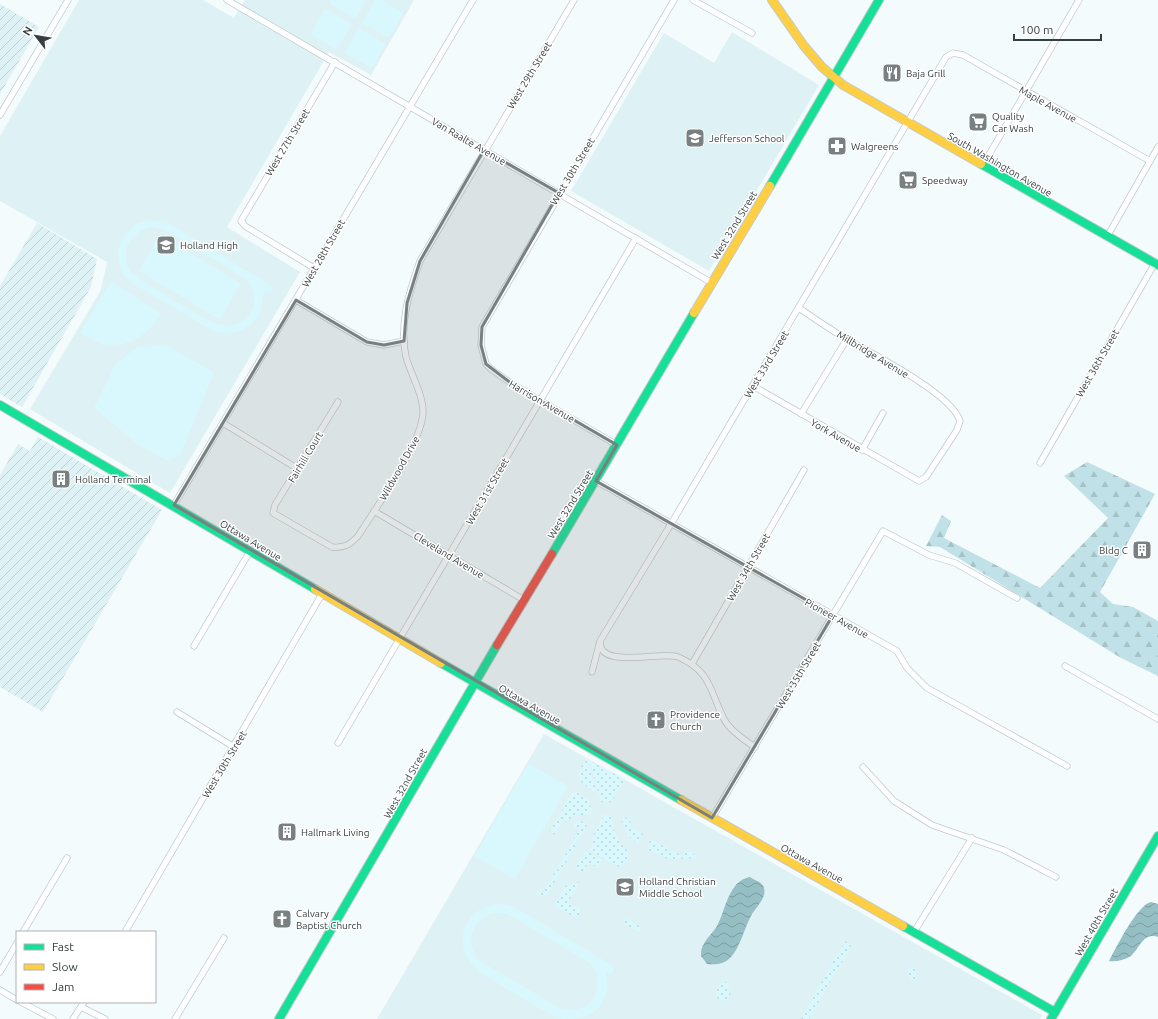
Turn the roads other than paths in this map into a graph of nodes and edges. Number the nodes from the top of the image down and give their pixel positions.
1 (68, 0) edge
2 (227, 0) edge
3 (472, 0) edge
4 (574, 0) edge
5 (674, 0) edge
6 (693, 0) edge
7 (879, 0) edge
8 (1079, 0) edge
9 (774, 1) edge
10 (752, 33) dead end
11 (946, 57) joint
12 (335, 62) junction
13 (833, 78) junction
14 (1026, 91) junction
15 (410, 106) junction
16 (0, 115) edge
17 (907, 123) junction
18 (1158, 147) edge
19 (484, 150) junction
20 (1150, 161) junction
21 (982, 165) junction
22 (559, 193) junction
23 (1107, 237) junction
24 (636, 238) junction
25 (1157, 264) edge
26 (314, 268) junction
27 (712, 283) junction
28 (296, 300) junction
29 (799, 308) junction
30 (847, 339) junction
31 (404, 341) junction
32 (481, 345) joint
33 (753, 386) junction
34 (540, 400) junction
35 (338, 402) dead end
36 (0, 405) edge
37 (883, 413) dead end
38 (800, 414) junction
39 (223, 423) junction
40 (617, 445) junction
41 (862, 450) junction
42 (1040, 463) dead end
43 (298, 469) junction
44 (804, 470) dead end
45 (596, 481) junction
46 (921, 482) joint
47 (174, 505) junction
48 (374, 511) junction
49 (273, 513) joint
50 (671, 524) junction
51 (250, 551) junction
52 (450, 555) junction
53 (747, 568) junction
54 (322, 594) junction
55 (1017, 598) dead end
56 (524, 600) junction
57 (833, 615) junction
58 (400, 639) junction
59 (600, 641) junction
60 (194, 646) dead end
61 (692, 664) junction
62 (1065, 666) dead end
63 (592, 672) dead end
64 (475, 683) junction
65 (177, 712) dead end
66 (1158, 719) edge
67 (338, 743) dead end
68 (234, 747) junction
69 (755, 747) junction
70 (1067, 766) dead end
71 (863, 767) dead end
72 (712, 818) junction
73 (1158, 836) edge
74 (972, 838) junction
75 (67, 858) dead end
76 (1056, 877) dead end
77 (25, 931) edge
78 (126, 931) edge
79 (914, 932) junction
80 (224, 938) dead end
81 (16, 945) edge
82 (0, 972) edge
83 (0, 990) edge
84 (16, 999) edge
85 (24, 1003) edge
86 (82, 1004) edge
87 (1053, 1015) edge
88 (53, 1019) edge
89 (73, 1019) edge
90 (104, 1019) edge
91 (175, 1019) edge
92 (279, 1019) edge

1 - 16 street
2 - 12 street, Van Raalte Avenue
3 - 15 street, West 28th Street
4 - 19 street, West 29th Street
5 - 22 street, West 30th Street
6 - 10 street
7 - 13 street, West 32nd Street
8 - 14 street
9 - 13 street, South Washington Avenue
11 - 14 street, Maple Avenue
11 - 17 street, West 33rd Street
12 - 15 street, Van Raalte Avenue
12 - 26 street, West 27th Street
13 - 17 street, South Washington Avenue
13 - 27 street, West 32nd Street
14 - 20 street, Maple Avenue
14 - 21 street
15 - 19 street, Van Raalte Avenue
15 - 26 street, West 28th Street
17 - 21 street, South Washington Avenue
17 - 29 street, West 33rd Street
18 - 20 street
19 - 22 street, Van Raalte Avenue
19 - 31 street, Wildwood Drive
20 - 23 street
21 - 23 street, South Washington Avenue
22 - 24 street, Van Raalte Avenue
22 - 32 street, West 30th Street
23 - 25 street, South Washington Avenue
24 - 27 street, Van Raalte Avenue
24 - 34 street, West 31st Street
25 - 42 street, West 36th Street
26 - 28 street, West 28th Street
27 - 40 street, West 32nd Street
28 - 31 street
28 - 39 street, West 28th Street
29 - 30 street, Millbridge Avenue
29 - 33 street, West 33rd Street
30 - 38 street
30 - 46 street, Millbridge Avenue
31 - 48 street, Wildwood Drive
32 - 34 street, Harrison Avenue
33 - 38 street, York Avenue
33 - 50 street, West 33rd Street
34 - 40 street, Harrison Avenue
34 - 52 street, West 31st Street
35 - 43 street, Fairhill Court
36 - 47 street, Ottawa Avenue
37 - 41 street
38 - 41 street, York Avenue
39 - 43 street
39 - 47 street, West 28th Street
40 - 45 street, West 32nd Street
41 - 46 street, York Avenue
43 - 49 street, Fairhill Court
44 - 53 street, West 34th Street
45 - 50 street, Pioneer Avenue
45 - 56 street, West 32nd Street
47 - 51 street, Ottawa Avenue
48 - 49 street, Wildwood Drive
48 - 52 street, Cleveland Avenue
50 - 53 street, Pioneer Avenue
50 - 59 street, West 33rd Street
51 - 54 street, Ottawa Avenue
51 - 60 street
52 - 56 street, Cleveland Avenue
52 - 58 street, West 31st Street
53 - 57 street, Pioneer Avenue
53 - 61 street, West 34th Street
54 - 58 street, Ottawa Avenue
54 - 68 street, West 30th Street
55 - 57 street, West 35th Street
56 - 64 street, West 32nd Street
57 - 69 street, West 35th Street
57 - 70 street, Pioneer Avenue
58 - 64 street, Ottawa Avenue
58 - 67 street, West 31st Street
59 - 61 street
59 - 63 street, West 33rd Street
61 - 69 street
62 - 66 street
64 - 72 street, Ottawa Avenue
64 - 92 street, West 32nd Street
65 - 68 street
68 - 78 street, West 30th Street
69 - 72 street, West 35th Street
71 - 74 street
72 - 79 street, Ottawa Avenue
73 - 87 street, West 40th Street
74 - 76 street
74 - 79 street
75 - 77 street
79 - 87 street, Ottawa Avenue
80 - 91 street
81 - 82 street
83 - 84 street
85 - 88 street
86 - 89 street
86 - 90 street

